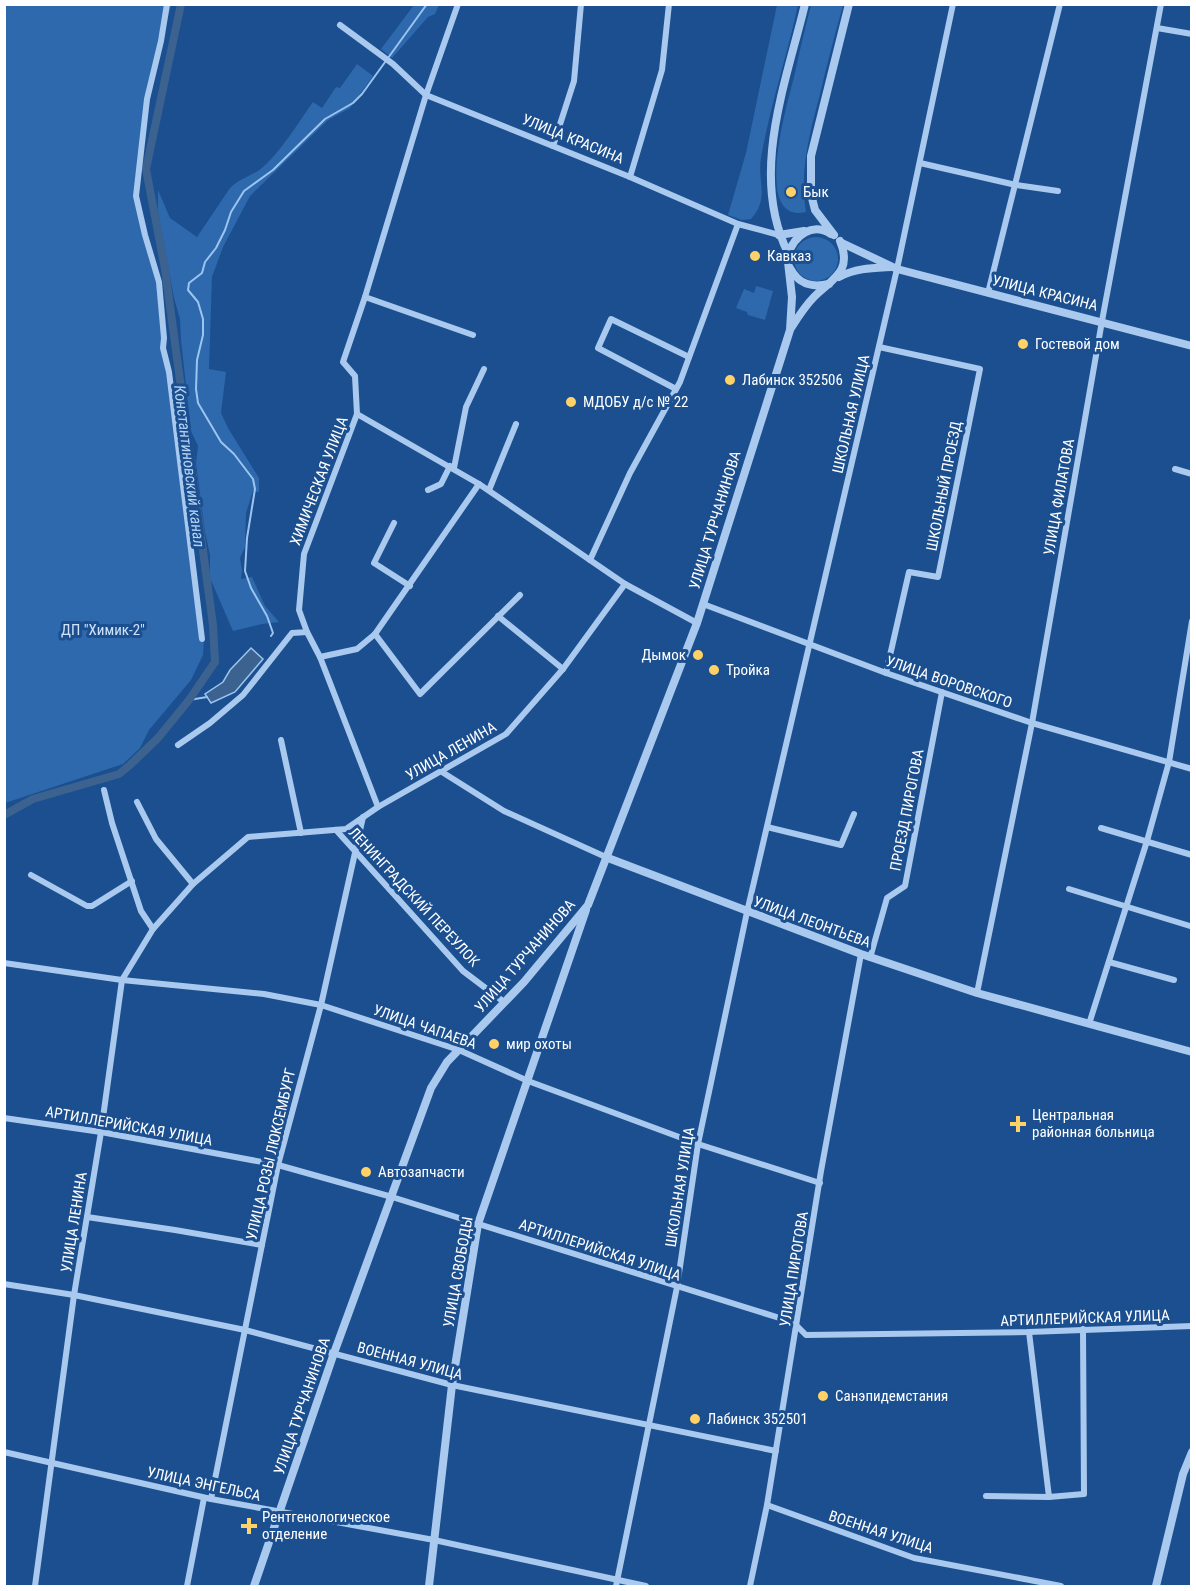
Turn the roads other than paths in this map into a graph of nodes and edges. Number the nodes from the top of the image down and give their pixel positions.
1 (167, 4) edge
2 (458, 4) edge
3 (581, 4) edge
4 (669, 4) edge
5 (804, 4) edge
6 (849, 4) edge
7 (953, 4) edge
8 (1060, 4) edge
9 (1161, 4) edge
10 (340, 25) dead end
11 (1156, 28) junction
12 (1191, 34) edge
13 (426, 95) junction
14 (553, 146) junction
15 (920, 163) junction
16 (630, 177) junction
17 (1016, 185) junction
18 (1058, 191) dead end
19 (738, 224) junction
20 (814, 229) junction
21 (779, 235) junction
22 (834, 235) junction
23 (842, 243) junction
24 (788, 258) junction
25 (895, 268) junction
26 (838, 277) junction
27 (829, 284) junction
28 (988, 293) junction
29 (365, 297) junction
30 (1102, 321) junction
31 (790, 330) junction
32 (473, 335) dead end
33 (879, 346) junction
34 (1191, 346) edge
35 (689, 357) junction
36 (484, 369) dead end
37 (676, 388) junction
38 (357, 414) junction
39 (516, 424) dead end
40 (452, 467) junction
41 (1175, 469) dead end
42 (1191, 474) edge
43 (479, 484) junction
44 (428, 490) dead end
45 (489, 490) junction
46 (394, 523) dead end
47 (590, 560) junction
48 (625, 584) junction
49 (410, 586) junction
50 (520, 594) dead end
51 (703, 604) junction
52 (498, 616) junction
53 (1191, 621) edge
54 (697, 623) junction
55 (307, 632) junction
56 (375, 634) junction
57 (202, 639) dead end
58 (810, 644) junction
59 (320, 657) junction
60 (563, 669) junction
61 (886, 674) junction
62 (942, 692) junction
63 (1032, 723) junction
64 (281, 740) dead end
65 (178, 745) dead end
66 (1169, 762) junction
67 (1191, 769) edge
68 (442, 772) junction
69 (104, 790) dead end
70 (138, 802) dead end
71 (378, 807) junction
72 (854, 814) dead end
73 (363, 817) junction
74 (767, 827) junction
75 (1101, 828) dead end
76 (336, 830) junction
77 (301, 833) junction
78 (1147, 841) junction
79 (356, 852) junction
80 (1191, 855) edge
81 (608, 858) junction
82 (31, 875) dead end
83 (132, 881) junction
84 (193, 884) junction
85 (1069, 889) dead end
86 (588, 905) junction
87 (1126, 908) junction
88 (747, 912) junction
89 (1190, 926) dead end
90 (153, 929) junction
91 (861, 954) junction
92 (870, 958) junction
93 (1109, 962) junction
94 (4, 963) edge
95 (122, 980) junction
96 (1174, 980) dead end
97 (977, 993) junction
98 (504, 1002) junction
99 (321, 1005) junction
100 (1089, 1024) junction
101 (459, 1050) junction
102 (1191, 1052) edge
103 (528, 1082) junction
104 (4, 1118) edge
105 (101, 1132) junction
106 (698, 1144) junction
107 (278, 1165) junction
108 (820, 1183) junction
109 (392, 1197) junction
110 (87, 1217) junction
111 (478, 1224) junction
112 (262, 1245) junction
113 (4, 1284) edge
114 (677, 1287) junction
115 (74, 1295) junction
116 (797, 1326) junction
117 (1191, 1326) edge
118 (1083, 1329) junction
119 (245, 1330) junction
120 (1029, 1332) junction
121 (334, 1353) junction
122 (452, 1385) junction
123 (650, 1425) junction
124 (776, 1451) junction
125 (4, 1452) edge
126 (1191, 1452) edge
127 (50, 1462) junction
128 (986, 1496) dead end
129 (1049, 1497) junction
130 (208, 1498) junction
131 (766, 1505) junction
132 (279, 1512) junction
133 (435, 1540) junction
134 (617, 1579) junction
135 (35, 1587) edge
136 (187, 1587) edge
137 (254, 1587) edge
138 (429, 1587) edge
139 (616, 1587) edge
140 (646, 1587) edge
141 (750, 1587) edge
142 (1061, 1587) edge
143 (1156, 1587) edge

1 - 57 street
2 - 13 street, ХИМИЧЕСКАЯ УЛИЦА
3 - 14 street
4 - 16 street
5 - 21 street, УЛИЦА ТУРЧАНИНОВА
6 - 22 street
7 - 15 street, ШКОЛЬНАЯ УЛИЦА
8 - 17 street
9 - 11 street, УЛИЦА ФИЛАТОВА
10 - 13 street, УЛИЦА КРАСИНА
11 - 12 street
11 - 30 street, УЛИЦА ФИЛАТОВА
13 - 14 street, УЛИЦА КРАСИНА
13 - 29 street, ХИМИЧЕСКАЯ УЛИЦА
14 - 16 street, УЛИЦА КРАСИНА
15 - 17 street
15 - 25 street, ШКОЛЬНАЯ УЛИЦА
16 - 19 street, УЛИЦА КРАСИНА
17 - 18 street
17 - 28 street
19 - 21 street, УЛИЦА КРАСИНА
19 - 35 street
20 - 21 street, УЛИЦА КРАСИНА
20 - 22 street
20 - 24 street
21 - 24 street, УЛИЦА ТУРЧАНИНОВА
22 - 23 street
23 - 25 street, УЛИЦА КРАСИНА
23 - 26 street
24 - 27 street
24 - 31 street, УЛИЦА ТУРЧАНИНОВА
25 - 26 street, УЛИЦА КРАСИНА
25 - 28 street, УЛИЦА КРАСИНА
25 - 33 street, ШКОЛЬНАЯ УЛИЦА
26 - 27 street
27 - 31 street, УЛИЦА ТУРЧАНИНОВА
28 - 30 street, УЛИЦА КРАСИНА
29 - 32 street
29 - 38 street, ХИМИЧЕСКАЯ УЛИЦА
30 - 34 street, УЛИЦА КРАСИНА
30 - 63 street, УЛИЦА ФИЛАТОВА
31 - 51 street, УЛИЦА ТУРЧАНИНОВА
33 - 58 street, ШКОЛЬНАЯ УЛИЦА
33 - 61 street, ШКОЛЬНЫЙ ПРОЕЗД
35 - 37 street
35 - 37 street
36 - 40 street
37 - 47 street
38 - 40 street
38 - 55 street, ХИМИЧЕСКАЯ УЛИЦА
39 - 45 street
40 - 43 street
40 - 44 street
41 - 42 street
43 - 45 street
43 - 49 street
45 - 47 street
46 - 49 street
47 - 48 street
48 - 54 street
48 - 60 street, УЛИЦА ЛЕНИНА
49 - 56 street
50 - 52 street
51 - 54 street, УЛИЦА ТУРЧАНИНОВА
51 - 58 street, УЛИЦА ВОРОВСКОГО
52 - 56 street
52 - 60 street
53 - 66 street
54 - 81 street, УЛИЦА ТУРЧАНИНОВА
55 - 59 street
55 - 65 street
56 - 59 street
58 - 61 street, УЛИЦА ВОРОВСКОГО
58 - 74 street, ШКОЛЬНАЯ УЛИЦА
59 - 71 street
60 - 68 street, УЛИЦА ЛЕНИНА
61 - 62 street, УЛИЦА ВОРОВСКОГО
62 - 63 street, УЛИЦА ВОРОВСКОГО
62 - 92 street, ПРОЕЗД ПИРОГОВА
63 - 66 street, УЛИЦА ВОРОВСКОГО
63 - 97 street, УЛИЦА ФИЛАТОВА
64 - 77 street
66 - 67 street, УЛИЦА ВОРОВСКОГО
66 - 78 street
68 - 71 street, УЛИЦА ЛЕНИНА
68 - 81 street, УЛИЦА ЛЕОНТЬЕВА
69 - 83 street
70 - 84 street
71 - 73 street, УЛИЦА ЛЕНИНА
72 - 74 street
73 - 76 street, УЛИЦА ЛЕНИНА
73 - 79 street, УЛИЦА РОЗЫ ЛЮКСЕМБУРГ
74 - 88 street, ШКОЛЬНАЯ УЛИЦА
75 - 78 street
76 - 77 street, УЛИЦА ЛЕНИНА
76 - 79 street, ЛЕНИНГРАДСКИЙ ПЕРЕУЛОК
77 - 84 street, УЛИЦА ЛЕНИНА
78 - 80 street
78 - 87 street
79 - 98 street, ЛЕНИНГРАДСКИЙ ПЕРЕУЛОК
79 - 99 street, УЛИЦА РОЗЫ ЛЮКСЕМБУРГ
81 - 86 street, УЛИЦА ТУРЧАНИНОВА
81 - 88 street, УЛИЦА ЛЕОНТЬЕВА
82 - 83 street
83 - 90 street
84 - 90 street, УЛИЦА ЛЕНИНА
85 - 87 street
86 - 98 street, УЛИЦА ТУРЧАНИНОВА
86 - 103 street, УЛИЦА СВОБОДЫ
87 - 89 street
87 - 93 street
88 - 91 street, УЛИЦА ЛЕОНТЬЕВА
88 - 106 street, ШКОЛЬНАЯ УЛИЦА
90 - 95 street, УЛИЦА ЛЕНИНА
91 - 92 street, УЛИЦА ЛЕОНТЬЕВА
91 - 108 street, УЛИЦА ПИРОГОВА
92 - 97 street, УЛИЦА ЛЕОНТЬЕВА
93 - 96 street
93 - 100 street
94 - 95 street, УЛИЦА ЧАПАЕВА
95 - 99 street, УЛИЦА ЧАПАЕВА
95 - 105 street, УЛИЦА ЛЕНИНА
97 - 100 street, УЛИЦА ЛЕОНТЬЕВА
98 - 101 street, УЛИЦА ТУРЧАНИНОВА
99 - 101 street, УЛИЦА ЧАПАЕВА
99 - 107 street, УЛИЦА РОЗЫ ЛЮКСЕМБУРГ
100 - 102 street, УЛИЦА ЛЕОНТЬЕВА
101 - 103 street, УЛИЦА ЧАПАЕВА
101 - 109 street, УЛИЦА ТУРЧАНИНОВА
103 - 106 street, УЛИЦА ЧАПАЕВА
103 - 111 street, УЛИЦА СВОБОДЫ
104 - 105 street, АРТИЛЛЕРИЙСКАЯ УЛИЦА
105 - 107 street, АРТИЛЛЕРИЙСКАЯ УЛИЦА
105 - 110 street, УЛИЦА ЛЕНИНА
106 - 108 street, УЛИЦА ЧАПАЕВА
106 - 114 street, ШКОЛЬНАЯ УЛИЦА
107 - 109 street, АРТИЛЛЕРИЙСКАЯ УЛИЦА
107 - 112 street, УЛИЦА РОЗЫ ЛЮКСЕМБУРГ
108 - 116 street, УЛИЦА ПИРОГОВА
109 - 111 street, АРТИЛЛЕРИЙСКАЯ УЛИЦА
109 - 121 street, УЛИЦА ТУРЧАНИНОВА
110 - 112 street
110 - 115 street, УЛИЦА ЛЕНИНА
111 - 114 street, АРТИЛЛЕРИЙСКАЯ УЛИЦА
111 - 122 street, УЛИЦА СВОБОДЫ
112 - 119 street, УЛИЦА РОЗЫ ЛЮКСЕМБУРГ
113 - 115 street, ВОЕННАЯ УЛИЦА
114 - 116 street, АРТИЛЛЕРИЙСКАЯ УЛИЦА
114 - 123 street, ШКОЛЬНАЯ УЛИЦА
115 - 119 street, ВОЕННАЯ УЛИЦА
115 - 127 street, УЛИЦА ЛЕНИНА
116 - 120 street, АРТИЛЛЕРИЙСКАЯ УЛИЦА
116 - 124 street, УЛИЦА ПИРОГОВА
117 - 118 street, АРТИЛЛЕРИЙСКАЯ УЛИЦА
118 - 120 street, АРТИЛЛЕРИЙСКАЯ УЛИЦА
118 - 129 street
119 - 121 street, ВОЕННАЯ УЛИЦА
119 - 130 street, УЛИЦА РОЗЫ ЛЮКСЕМБУРГ
120 - 129 street
121 - 122 street, ВОЕННАЯ УЛИЦА
121 - 132 street, УЛИЦА ТУРЧАНИНОВА
122 - 123 street, ВОЕННАЯ УЛИЦА
122 - 133 street, УЛИЦА СВОБОДЫ
123 - 124 street, ВОЕННАЯ УЛИЦА
123 - 134 street, ШКОЛЬНАЯ УЛИЦА
124 - 131 street, УЛИЦА ПИРОГОВА
125 - 127 street, УЛИЦА ЭНГЕЛЬСА
126 - 143 street
127 - 130 street, УЛИЦА ЭНГЕЛЬСА
127 - 135 street, УЛИЦА ЛЕНИНА
128 - 129 street
130 - 132 street, УЛИЦА ЭНГЕЛЬСА
130 - 136 street, УЛИЦА РОЗЫ ЛЮКСЕМБУРГ
131 - 141 street, УЛИЦА ПИРОГОВА
131 - 142 street, ВОЕННАЯ УЛИЦА
132 - 133 street, УЛИЦА ЭНГЕЛЬСА
132 - 137 street, УЛИЦА ТУРЧАНИНОВА
133 - 134 street, УЛИЦА ЭНГЕЛЬСА
133 - 138 street, УЛИЦА СВОБОДЫ
134 - 139 street, ШКОЛЬНАЯ УЛИЦА
134 - 140 street, УЛИЦА ЭНГЕЛЬСА

